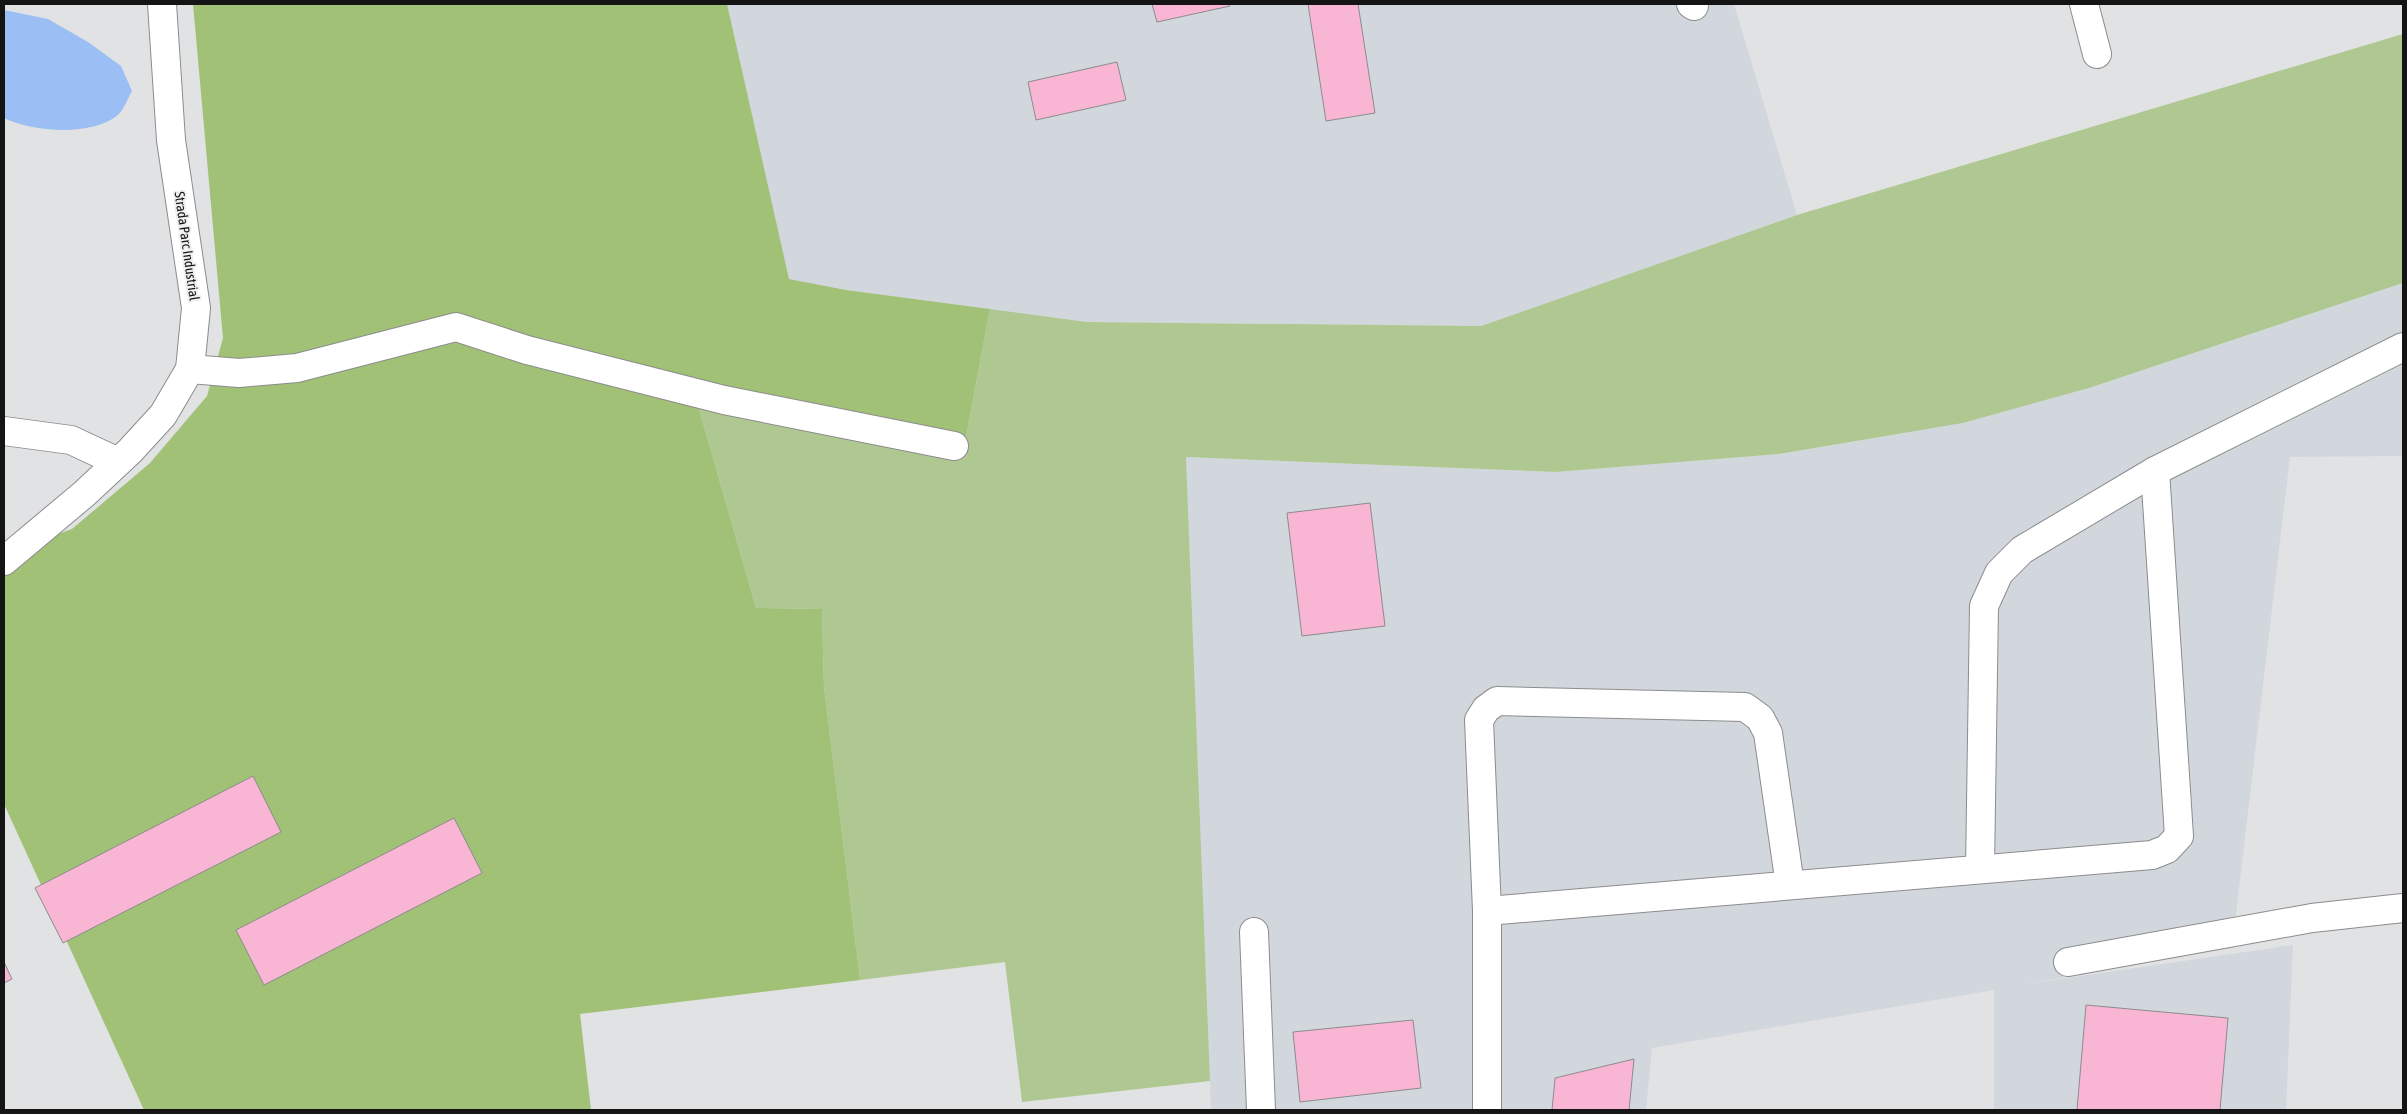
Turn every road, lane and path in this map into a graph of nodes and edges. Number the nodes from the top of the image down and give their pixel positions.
1 (162, 4) edge
2 (2084, 4) edge
3 (2097, 54) dead end
4 (2402, 347) edge
5 (190, 369) junction
6 (4, 431) edge
7 (954, 446) dead end
8 (118, 462) junction
9 (2155, 471) junction
10 (4, 561) edge
11 (1980, 869) junction
12 (1790, 885) junction
13 (2403, 908) edge
14 (1487, 911) junction
15 (1254, 932) dead end
16 (2068, 962) dead end
17 (1261, 1110) edge
18 (1487, 1110) edge

1 - 5 street, Strada Parc Industrial
2 - 3 street
4 - 9 street
5 - 7 street
5 - 8 street, Strada Parc Industrial
6 - 8 street
8 - 10 street, Strada Parc Industrial
9 - 11 street
9 - 11 street
11 - 12 street
12 - 14 street
12 - 14 street
13 - 16 street
14 - 18 street
15 - 17 street

